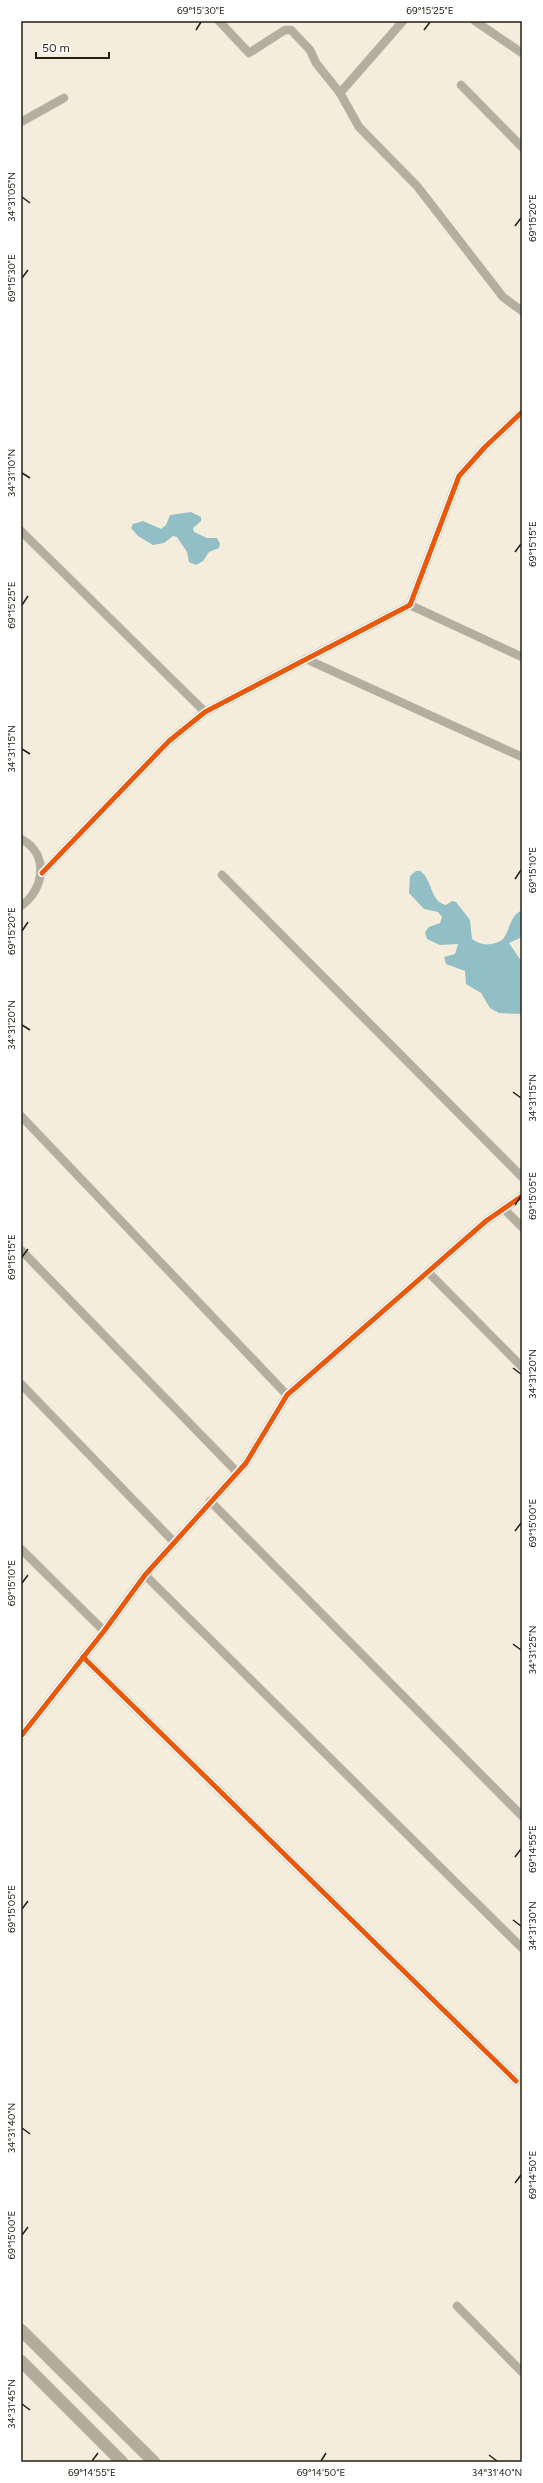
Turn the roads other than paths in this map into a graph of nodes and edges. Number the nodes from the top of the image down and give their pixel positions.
1 (219, 21) edge
2 (403, 21) edge
3 (475, 21) edge
4 (522, 53) edge
5 (461, 85) dead end
6 (340, 93) junction
7 (64, 98) dead end
8 (21, 122) edge
9 (522, 147) edge
10 (522, 311) edge
11 (522, 412) edge
12 (21, 531) edge
13 (410, 605) junction
14 (522, 658) edge
15 (306, 659) junction
16 (204, 712) junction
17 (522, 757) edge
18 (21, 839) edge
19 (42, 873) junction
20 (222, 875) dead end
21 (21, 906) edge
22 (21, 1116) edge
23 (522, 1177) edge
24 (522, 1196) edge
25 (504, 1208) junction
26 (522, 1227) edge
27 (21, 1250) edge
28 (428, 1272) junction
29 (522, 1367) edge
30 (21, 1384) edge
31 (287, 1395) junction
32 (237, 1472) junction
33 (210, 1501) junction
34 (174, 1542) junction
35 (21, 1549) edge
36 (145, 1575) junction
37 (104, 1631) junction
38 (83, 1657) junction
39 (21, 1736) edge
40 (522, 1816) edge
41 (522, 1948) edge
42 (516, 2081) dead end
43 (457, 2306) dead end
44 (21, 2330) edge
45 (21, 2361) edge
46 (522, 2372) edge
47 (122, 2462) edge
48 (154, 2462) edge

1 - 6 street
2 - 6 street
3 - 4 street
5 - 9 street
6 - 10 street
7 - 8 street
11 - 13 street
12 - 16 street
13 - 14 street
13 - 15 street
15 - 16 street
15 - 17 street
16 - 19 street
18 - 19 street
19 - 21 street
20 - 23 street
22 - 31 street
24 - 25 street
25 - 26 street
25 - 28 street
27 - 32 street
28 - 29 street
28 - 31 street
30 - 34 street
31 - 32 street
32 - 33 street
33 - 34 street
33 - 40 street
34 - 36 street
35 - 37 street
36 - 37 street
36 - 41 street
37 - 38 street
38 - 39 street
38 - 42 street
43 - 46 street
44 - 48 main road
45 - 47 main road

